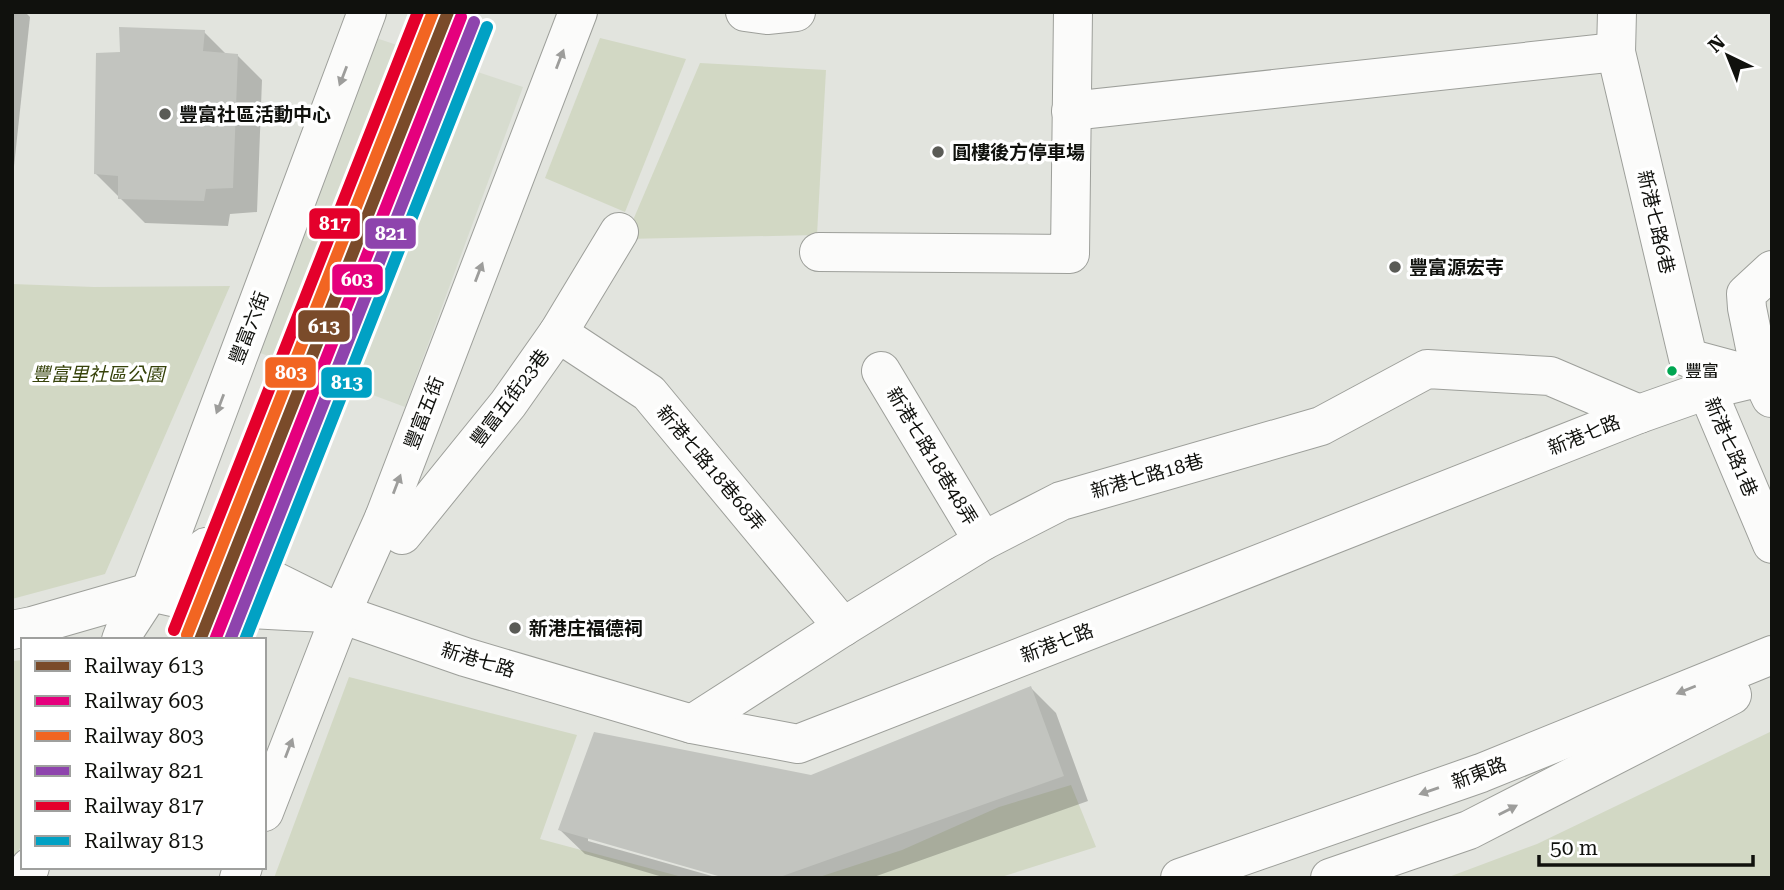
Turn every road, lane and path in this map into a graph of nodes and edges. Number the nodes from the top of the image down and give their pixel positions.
1 (367, 12) edge
2 (578, 12) edge
3 (745, 12) edge
4 (796, 12) edge
5 (1073, 12) edge
6 (1617, 12) edge
7 (1616, 52) junction
8 (1072, 111) junction
9 (619, 232) dead end
10 (819, 252) dead end
11 (1772, 270) edge
12 (558, 333) junction
13 (881, 371) dead end
14 (1766, 389) edge
15 (1706, 390) junction
16 (1639, 414) junction
17 (384, 519) junction
18 (983, 541) junction
19 (1772, 544) edge
20 (150, 592) junction
21 (341, 614) junction
22 (843, 627) junction
23 (12, 629) edge
24 (122, 638) edge
25 (1772, 655) edge
26 (1772, 675) edge
27 (692, 724) junction
28 (266, 805) edge
29 (1180, 878) edge
30 (1330, 878) edge

1 -> 20 street, 豐富六街
17 -> 2 street, 豐富五街
3 - 4 street
5 - 8 street
6 - 7 street, 新港七路6巷
7 - 8 street
7 - 14 street, 新港七路6巷
8 - 10 street
9 - 12 street, 豐富五街23巷
11 - 14 street
12 - 17 street, 豐富五街23巷
12 - 22 street, 新港七路18巷68弄
13 - 18 street, 新港七路18巷48弄
14 - 15 street, 新港七路
15 - 16 street, 新港七路
15 - 19 street, 新港七路1巷
16 - 18 street, 新港七路18巷
16 - 27 street, 新港七路
17 - 21 street, 豐富五街
18 - 22 street, 新港七路18巷
20 - 21 street, 新港七路
20 - 21 street, 新港七路
20 - 23 street, 新港七路
20 - 24 street, 豐富六街
21 - 27 street, 新港七路
28 -> 21 street, 豐富五街
22 - 27 street, 新港七路18巷
25 -> 29 street, 新東路
30 -> 26 street

